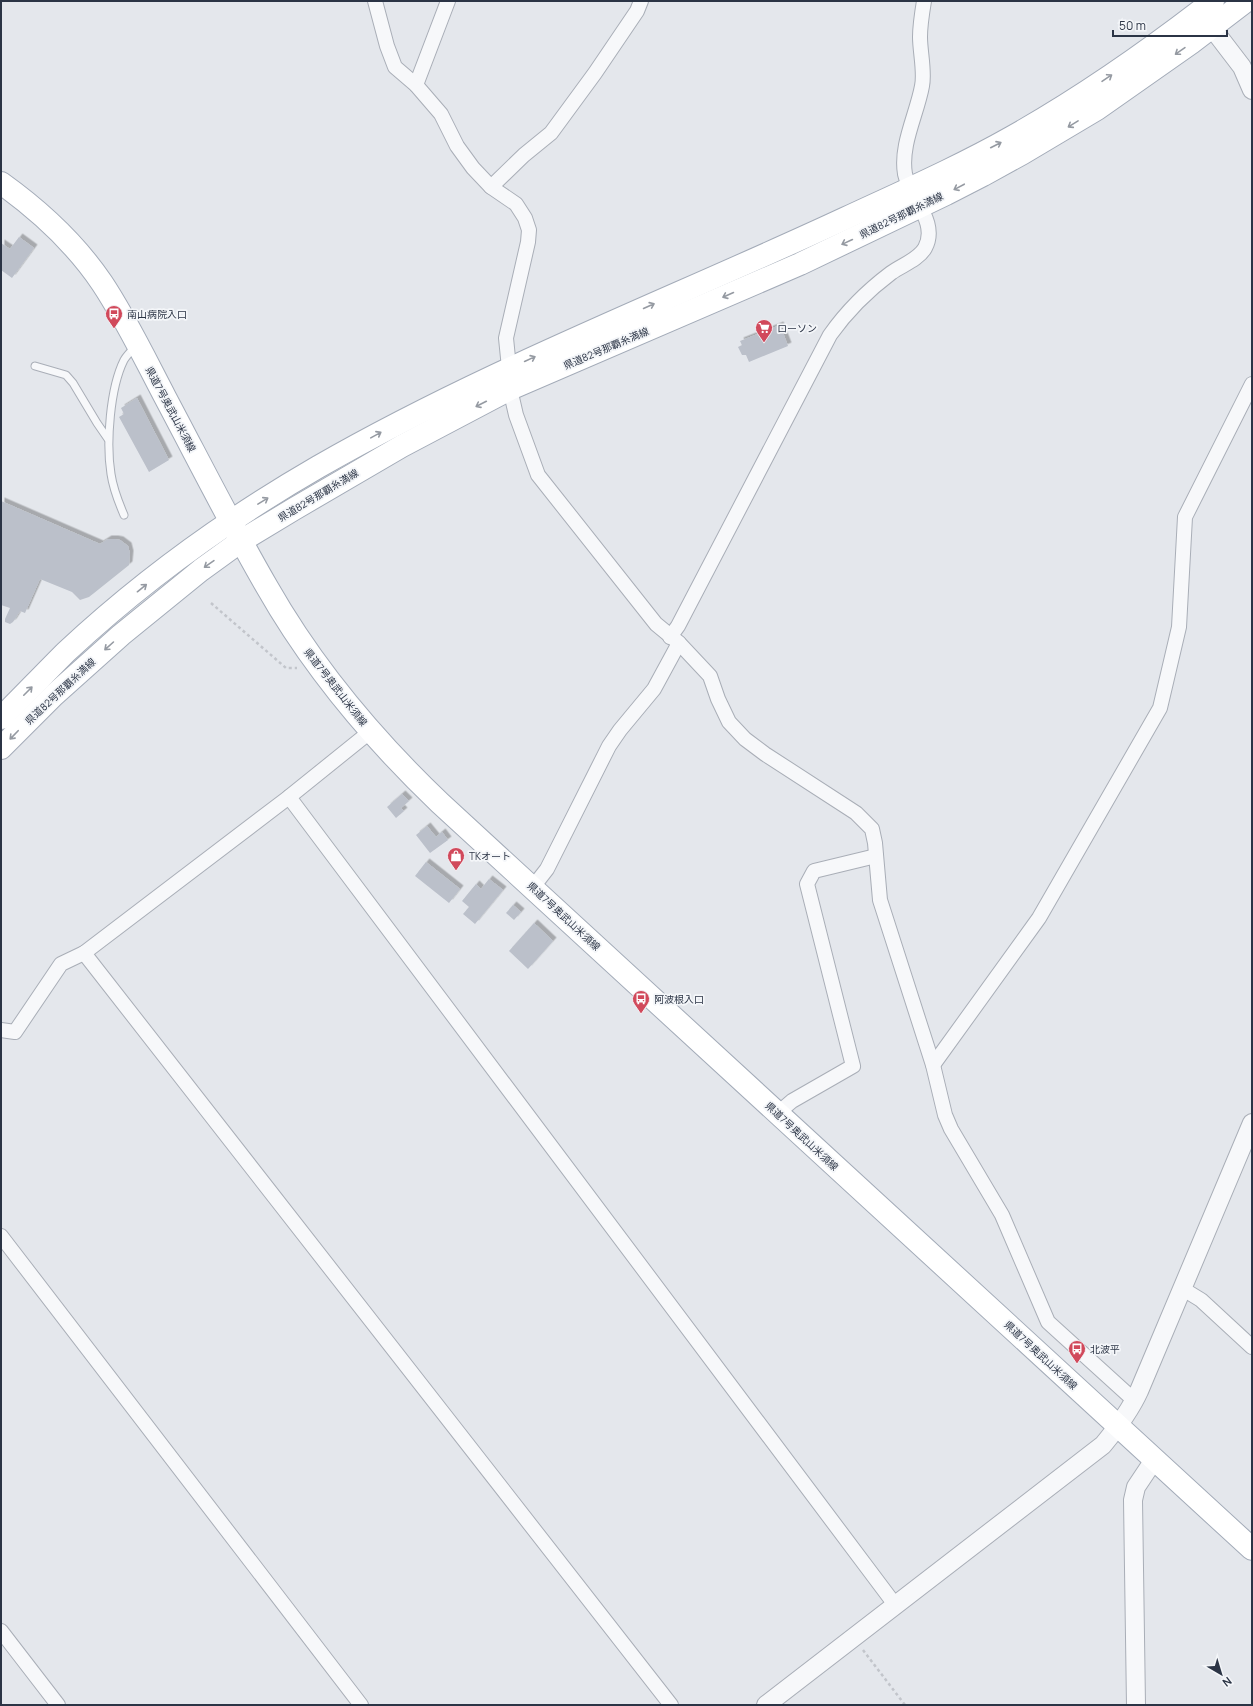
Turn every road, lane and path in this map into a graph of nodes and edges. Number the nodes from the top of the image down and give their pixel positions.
1 (375, 1) edge
2 (448, 1) edge
3 (641, 1) edge
4 (924, 1) edge
5 (1246, 1) edge
6 (1208, 13) edge
7 (416, 84) junction
8 (1252, 90) edge
9 (1, 183) edge
10 (492, 187) junction
11 (915, 198) junction
12 (137, 344) junction
13 (35, 366) dead end
14 (510, 379) junction
15 (1252, 384) edge
16 (108, 438) junction
17 (124, 515) dead end
18 (230, 521) junction
19 (241, 541) junction
20 (211, 603) dead end
21 (674, 640) junction
22 (314, 659) junction
23 (1, 718) edge
24 (371, 731) junction
25 (1, 748) edge
26 (289, 797) junction
27 (876, 856) junction
28 (533, 887) junction
29 (84, 953) junction
30 (1, 1030) edge
31 (933, 1065) junction
32 (778, 1113) junction
33 (1252, 1123) edge
34 (1, 1236) edge
35 (1182, 1288) junction
36 (1252, 1347) edge
37 (1134, 1401) junction
38 (1118, 1427) junction
39 (1154, 1460) junction
40 (1252, 1549) edge
41 (896, 1606) junction
42 (1, 1631) edge
43 (854, 1638) junction
44 (58, 1705) edge
45 (360, 1705) edge
46 (671, 1705) edge
47 (766, 1705) edge
48 (905, 1705) edge
49 (1136, 1705) edge

1 - 7 street
2 - 7 street
3 - 10 street
4 - 11 street
5 - 6 main road, 県道82号那覇糸満線
6 - 8 street
6 - 11 main road, 県道82号那覇糸満線
7 - 10 street
9 - 12 main road, 県道7号奥武山米須線
10 - 14 street
11 - 14 main road, 県道82号那覇糸満線
11 - 21 street
12 - 16 lane
12 - 18 main road, 県道7号奥武山米須線
13 - 16 lane
18 -> 14 main road, 県道82号那覇糸満線
14 -> 19 main road, 県道82号那覇糸満線
14 - 21 street
15 - 31 street
16 - 17 lane
18 - 19 main road, 県道7号奥武山米須線
23 -> 18 main road, 県道82号那覇糸満線
19 - 22 main road, 県道7号奥武山米須線
19 -> 25 main road, 県道82号那覇糸満線
20 - 22 path
21 - 27 street
21 - 28 street
22 - 24 main road, 県道7号奥武山米須線
24 - 26 street
24 - 28 main road, 県道7号奥武山米須線
26 - 29 street
26 - 41 street
27 - 31 street
27 - 32 street
28 - 32 main road, 県道7号奥武山米須線
29 - 30 street
29 - 46 street
31 - 37 street
32 - 38 main road, 県道7号奥武山米須線
33 - 35 street
34 - 45 street
35 - 36 street
35 - 37 street
37 - 38 street
38 - 39 main road, 県道7号奥武山米須線
38 - 41 street
39 - 40 main road, 県道7号奥武山米須線
39 - 49 street
41 - 43 street
42 - 44 street
43 - 47 street
43 - 48 path

